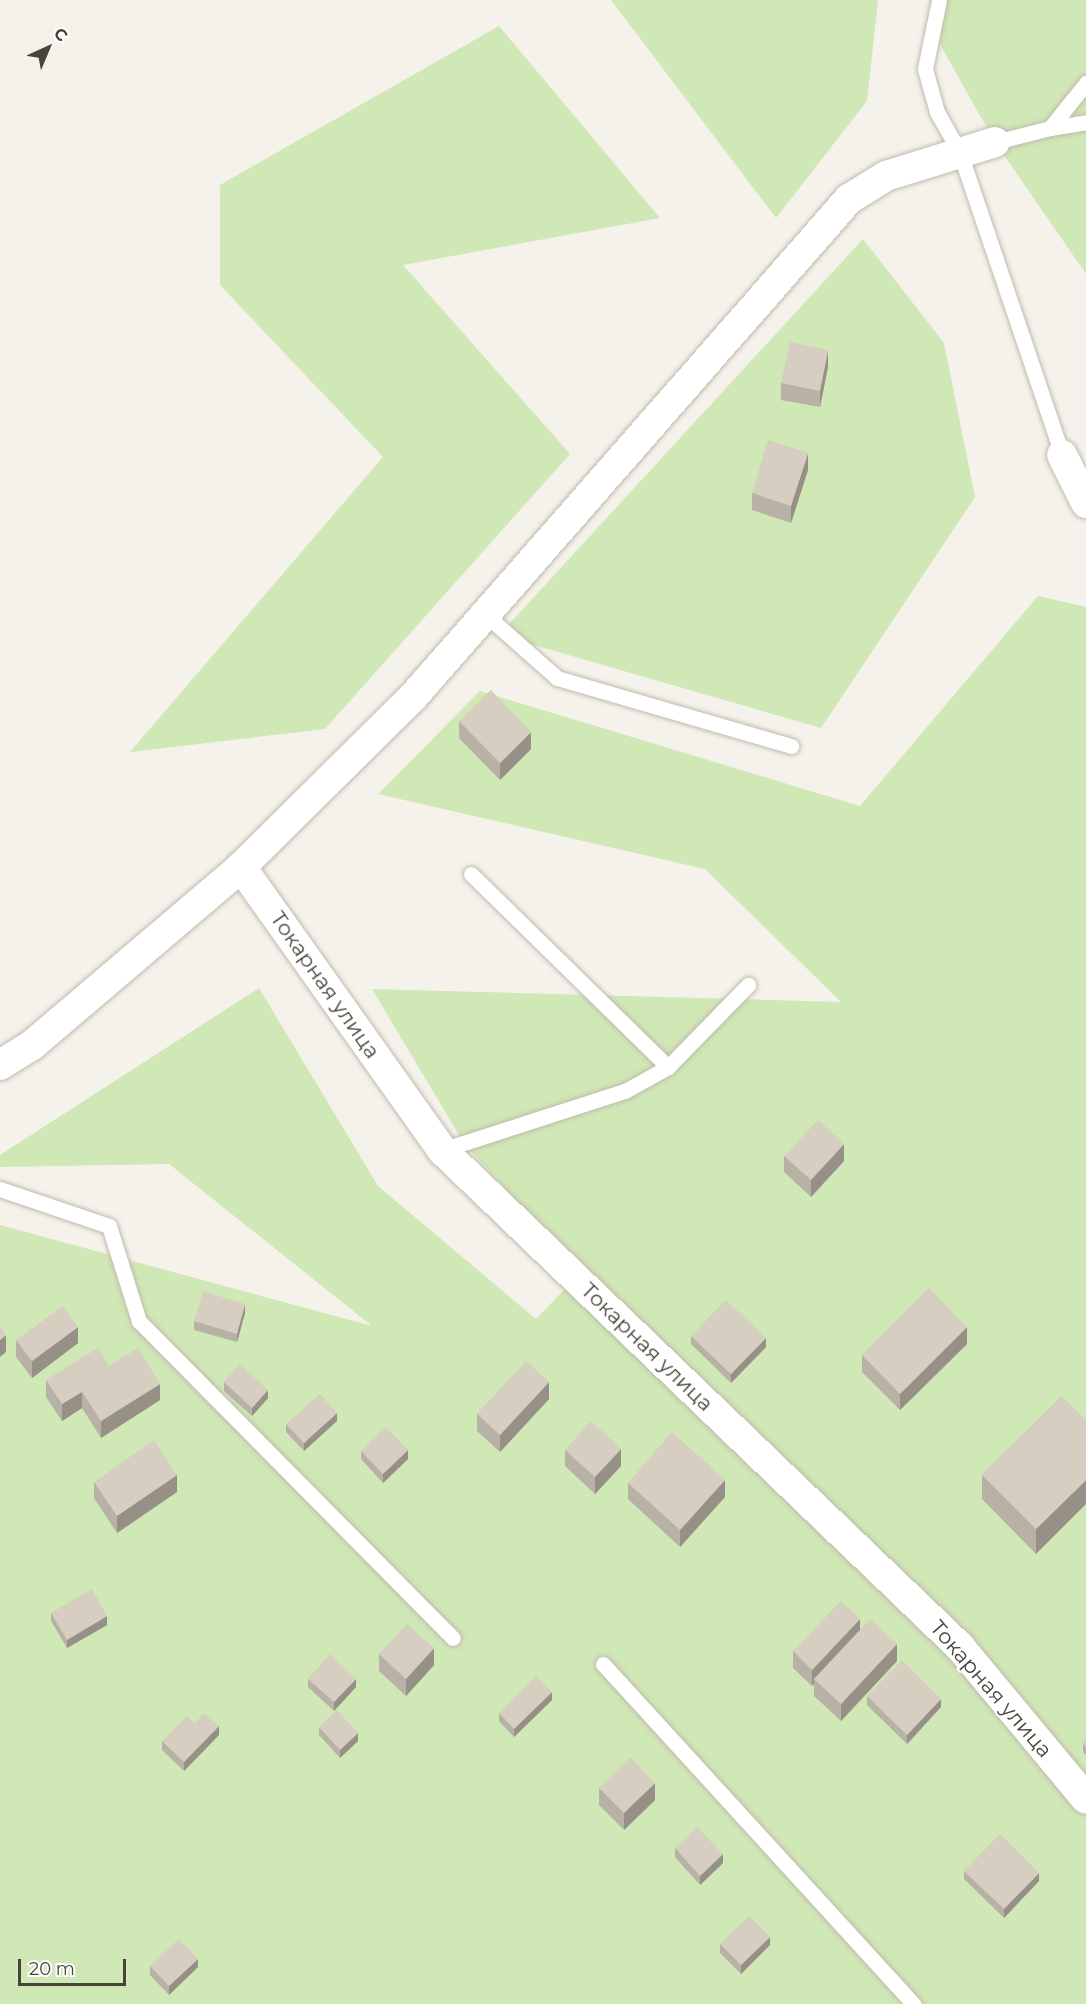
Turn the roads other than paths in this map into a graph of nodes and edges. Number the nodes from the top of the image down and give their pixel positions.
1 (939, 0) edge
2 (1086, 83) edge
3 (1086, 122) edge
4 (1050, 128) junction
5 (995, 142) joint
6 (960, 153) junction
7 (1062, 455) joint
8 (1086, 503) edge
9 (485, 614) junction
10 (791, 746) dead end
11 (241, 867) junction
12 (471, 874) dead end
13 (748, 985) dead end
14 (0, 1065) edge
15 (668, 1067) junction
16 (442, 1150) junction
17 (0, 1189) edge
18 (453, 1638) dead end
19 (603, 1664) dead end
20 (1086, 1799) edge
21 (914, 2004) edge

1 - 6 lane
2 - 4 lane
3 - 4 lane
4 - 5 lane
5 - 6 street
6 - 7 lane
6 - 9 street
7 - 8 street
9 - 10 lane
9 - 11 street
11 - 14 street
11 - 16 street, Токарная улица
12 - 15 lane
13 - 15 lane
15 - 16 lane
16 - 20 street, Токарная улица
17 - 18 lane
19 - 21 lane

